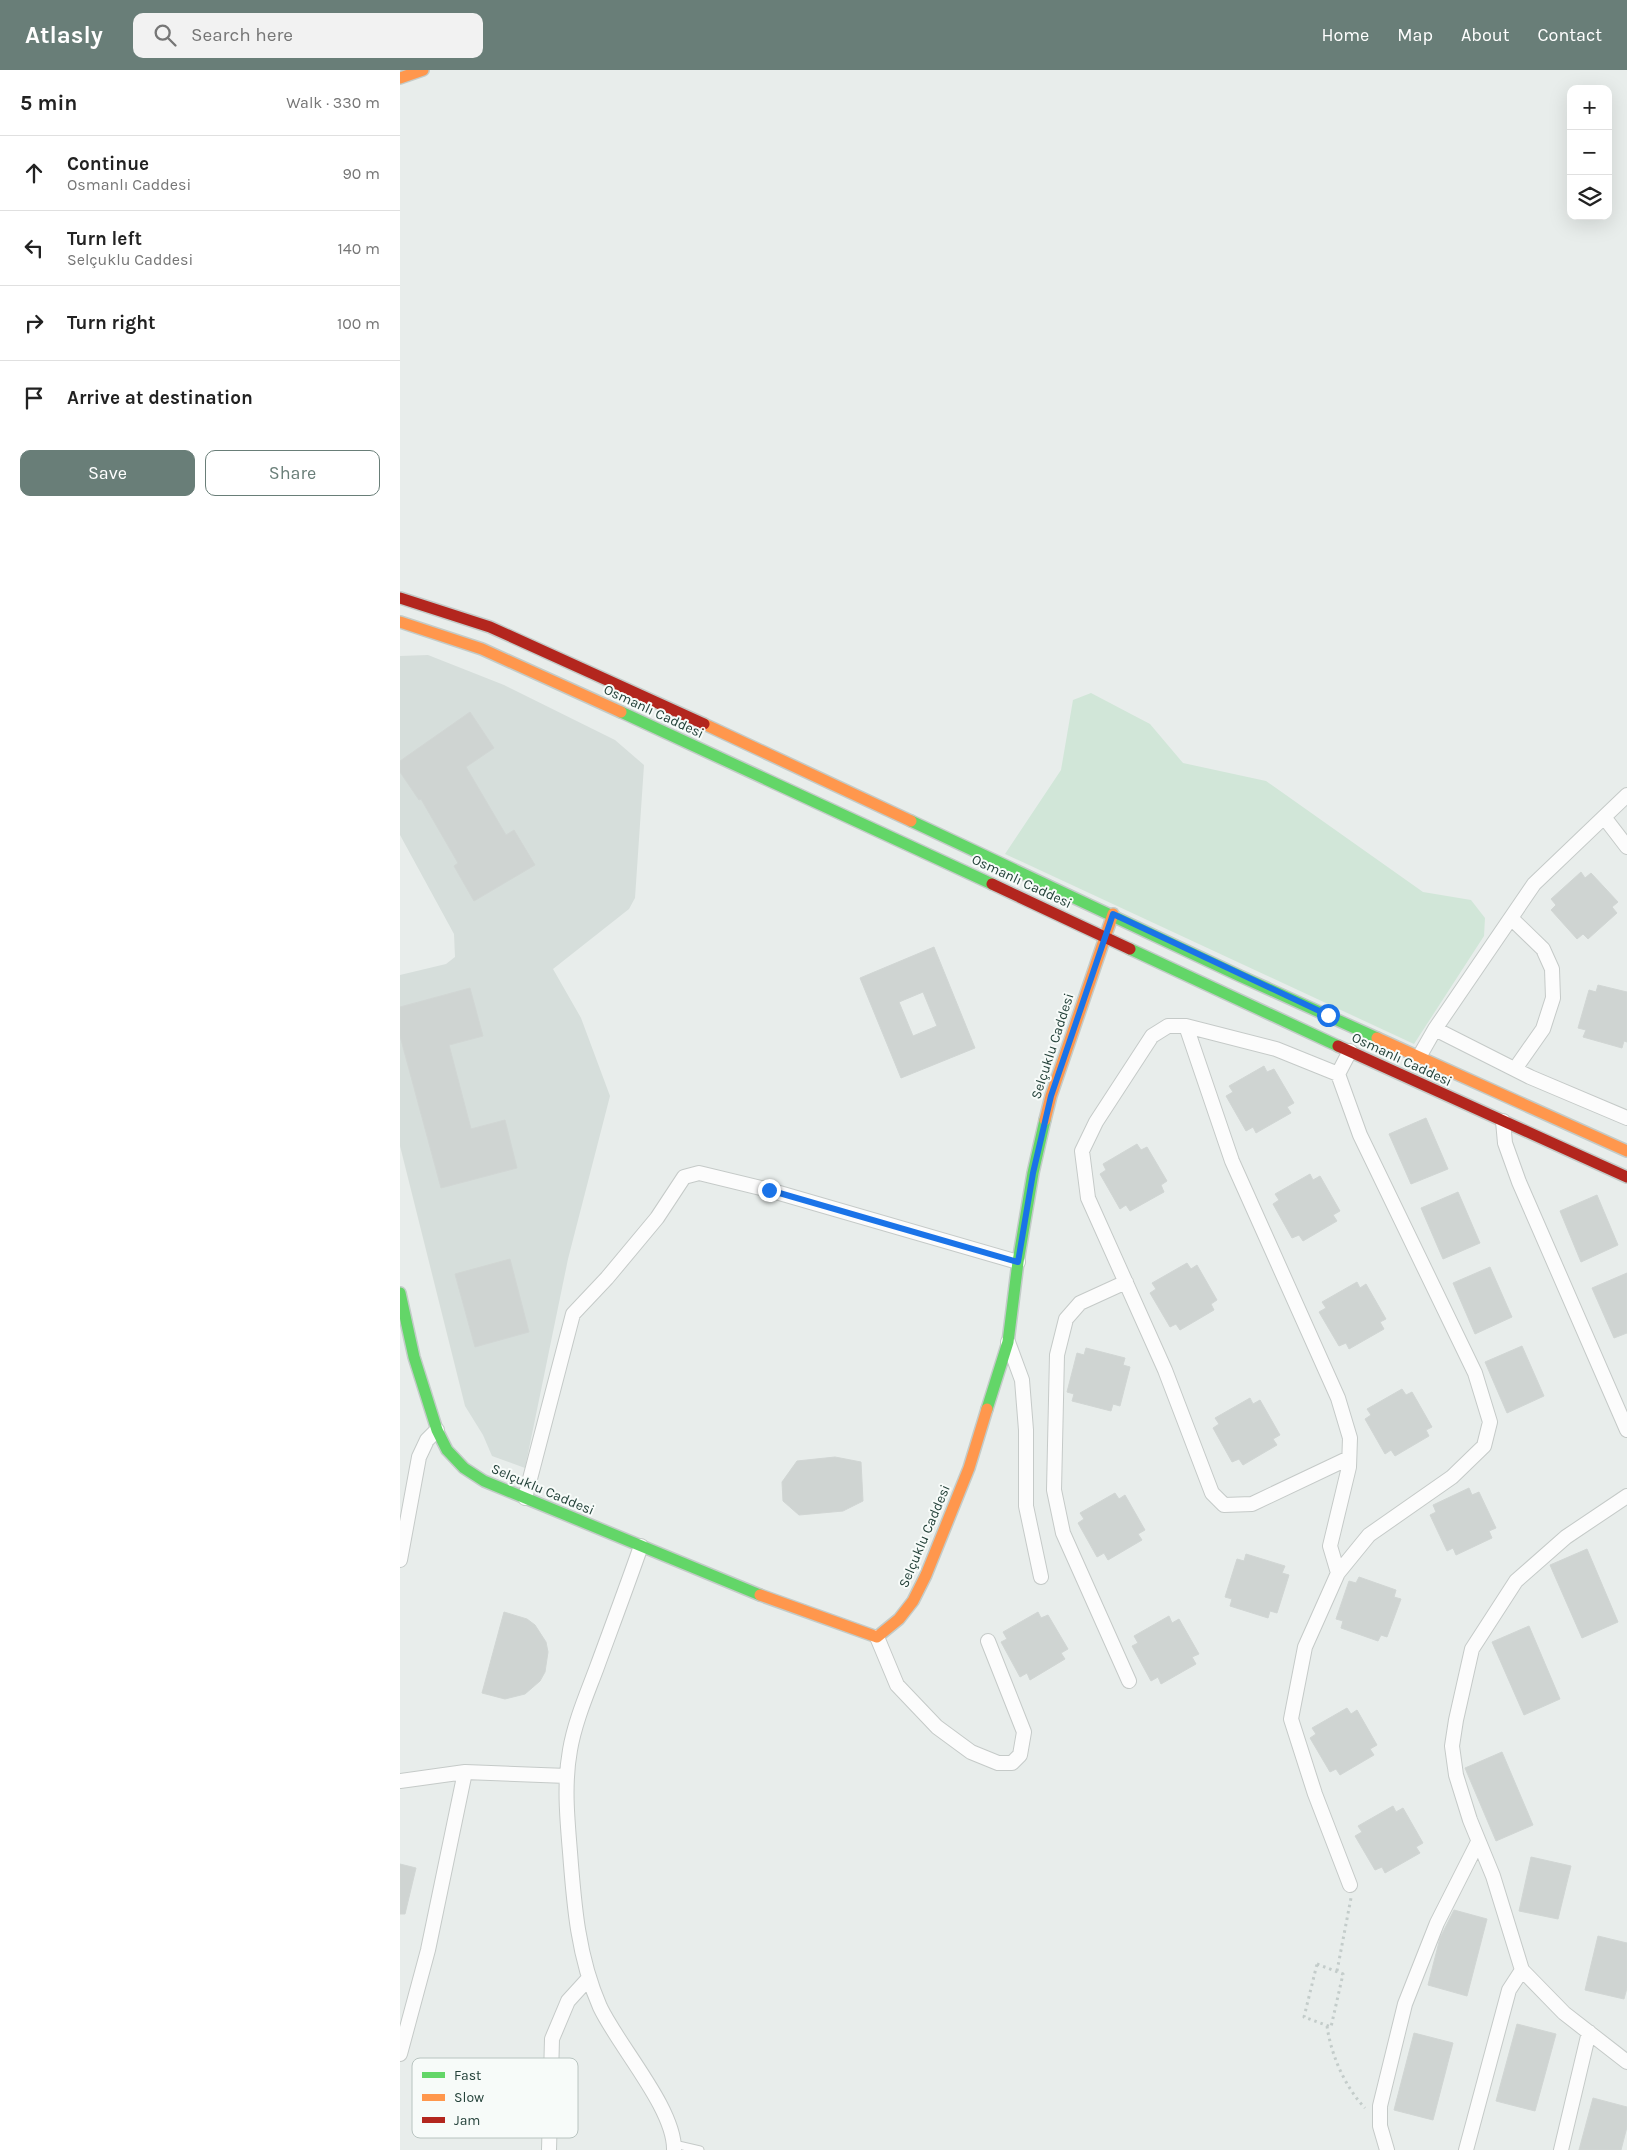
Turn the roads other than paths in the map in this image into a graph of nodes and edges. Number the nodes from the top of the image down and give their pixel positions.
1 (421, 70) edge
2 (400, 78) edge
3 (400, 598) edge
4 (400, 622) edge
5 (1627, 795) edge
6 (1604, 817) junction
7 (1627, 847) edge
8 (1113, 914) junction
9 (1511, 918) junction
10 (1105, 936) junction
11 (1186, 1026) junction
12 (1435, 1029) junction
13 (1359, 1030) junction
14 (1350, 1051) junction
15 (1419, 1057) junction
16 (1515, 1069) junction
17 (1338, 1074) junction
18 (1627, 1118) edge
19 (1503, 1121) junction
20 (1627, 1151) edge
21 (1627, 1177) edge
22 (1018, 1262) junction
23 (1126, 1282) junction
24 (400, 1293) edge
25 (1008, 1342) junction
26 (437, 1430) junction
27 (1627, 1430) edge
28 (1349, 1458) junction
29 (1627, 1496) edge
30 (525, 1498) junction
31 (641, 1546) junction
32 (400, 1560) edge
33 (1338, 1573) junction
34 (1041, 1577) dead end
35 (878, 1637) junction
36 (988, 1641) dead end
37 (1129, 1681) dead end
38 (465, 1772) junction
39 (567, 1776) junction
40 (400, 1781) edge
41 (1478, 1842) junction
42 (1350, 1885) road end
43 (1522, 1970) junction
44 (589, 1978) junction
45 (1588, 2032) junction
46 (400, 2054) edge
47 (552, 2058) edge
48 (1627, 2062) edge
49 (674, 2147) edge
50 (700, 2150) edge
51 (1387, 2150) edge
52 (1466, 2150) edge
53 (1561, 2150) edge

1 - 2 street
3 - 8 street, Osmanlı Caddesi
4 - 10 street, Osmanlı Caddesi
5 - 6 street
6 - 7 street
6 - 9 street
8 - 10 street, Selçuklu Caddesi
8 - 13 street, Osmanlı Caddesi
9 - 12 street
9 - 16 street
10 - 14 street, Osmanlı Caddesi
10 - 22 street, Selçuklu Caddesi
11 - 17 street
11 - 23 street
11 - 28 street
12 - 15 street
12 - 16 street
13 - 14 street
13 - 15 street, Osmanlı Caddesi
14 - 17 street
14 - 19 street, Osmanlı Caddesi
15 - 20 street, Osmanlı Caddesi
16 - 18 street
17 - 33 street
19 - 21 street, Osmanlı Caddesi
19 - 27 street
22 - 25 street, Selçuklu Caddesi
22 - 30 street
23 - 28 street
23 - 37 street
24 - 26 street, Selçuklu Caddesi
25 - 34 street
25 - 35 street, Selçuklu Caddesi
26 - 30 street, Selçuklu Caddesi
26 - 32 street
28 - 33 street
29 - 41 street
30 - 31 street, Selçuklu Caddesi
31 - 35 street, Selçuklu Caddesi
31 - 39 street
33 - 42 street
35 - 36 street
38 - 39 street
38 - 40 street
38 - 46 street
39 - 44 street
41 - 43 street
41 - 51 street
43 - 45 street
43 - 52 street
44 - 47 street
44 - 49 street
45 - 48 street
45 - 53 street
49 - 50 lane

